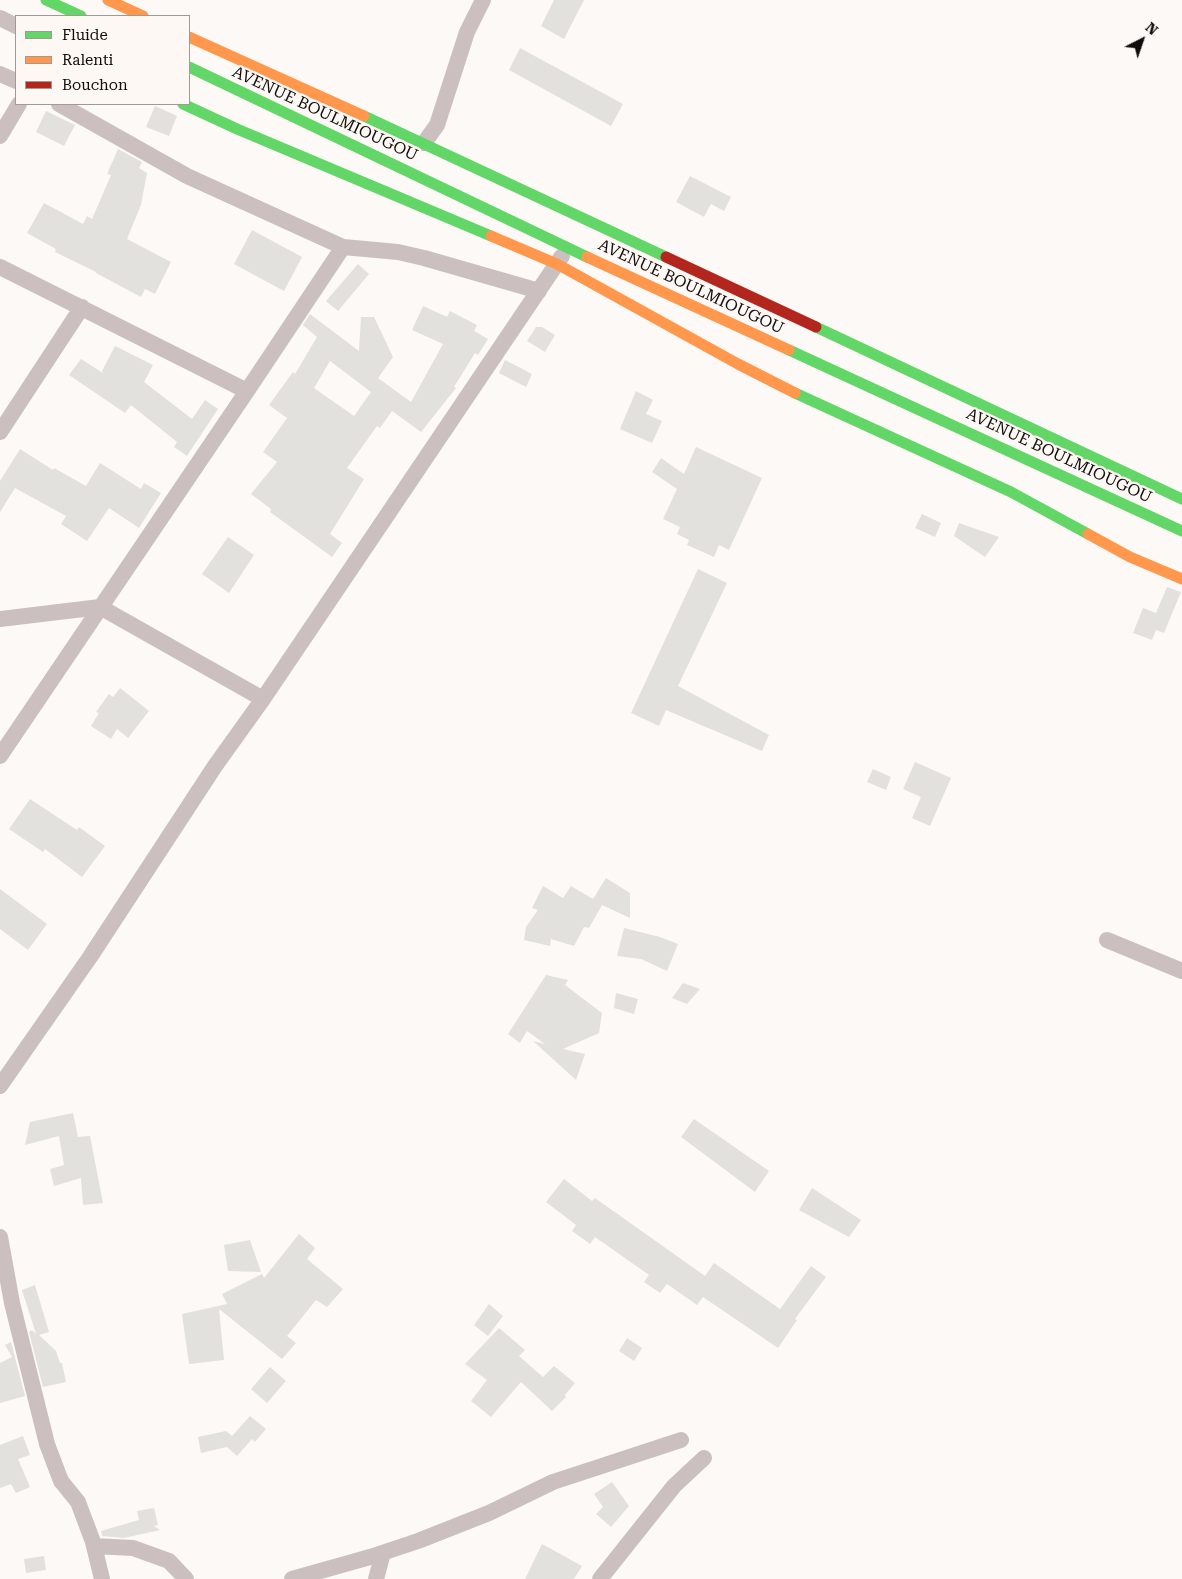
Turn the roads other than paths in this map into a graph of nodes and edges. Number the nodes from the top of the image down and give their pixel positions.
1 (46, 0) edge
2 (108, 0) edge
3 (483, 0) edge
4 (76, 15) edge
5 (141, 15) edge
6 (0, 18) edge
7 (15, 26) edge
8 (190, 37) edge
9 (190, 68) edge
10 (0, 74) edge
11 (15, 81) edge
12 (18, 105) edge
13 (61, 105) edge
14 (184, 105) edge
15 (0, 136) edge
16 (424, 143) junction
17 (342, 247) junction
18 (568, 248) junction
19 (557, 264) junction
20 (0, 267) edge
21 (539, 291) junction
22 (82, 307) junction
23 (247, 391) junction
24 (0, 432) edge
25 (1182, 499) edge
26 (1182, 531) edge
27 (1182, 579) edge
28 (100, 607) junction
29 (0, 620) edge
30 (263, 699) junction
31 (0, 756) edge
32 (1107, 940) dead end
33 (1182, 971) edge
34 (0, 1086) edge
35 (0, 1236) edge
36 (681, 1440) dead end
37 (704, 1458) dead end
38 (94, 1546) junction
39 (383, 1553) junction
40 (301, 1578) edge
41 (102, 1579) edge
42 (186, 1579) edge
43 (376, 1579) edge
44 (600, 1579) edge

1 - 4 main road
2 - 5 main road
3 - 16 street
6 - 7 street
8 - 16 main road, AVENUE BOULMIOUGOU
9 - 18 main road, AVENUE BOULMIOUGOU
10 - 11 street
12 - 15 street
13 - 17 street
14 - 19 main road
16 - 25 main road, AVENUE BOULMIOUGOU
17 - 21 street
17 - 23 street
18 - 19 street
18 - 26 main road, AVENUE BOULMIOUGOU
19 - 21 street
19 - 27 main road
20 - 22 street
21 - 30 street
22 - 23 street
22 - 24 street
23 - 28 street
28 - 29 street
28 - 30 street
28 - 31 street
30 - 34 street
32 - 33 street
35 - 38 street
36 - 39 street
37 - 44 street
38 - 41 street
38 - 42 street
39 - 40 street
39 - 43 street

